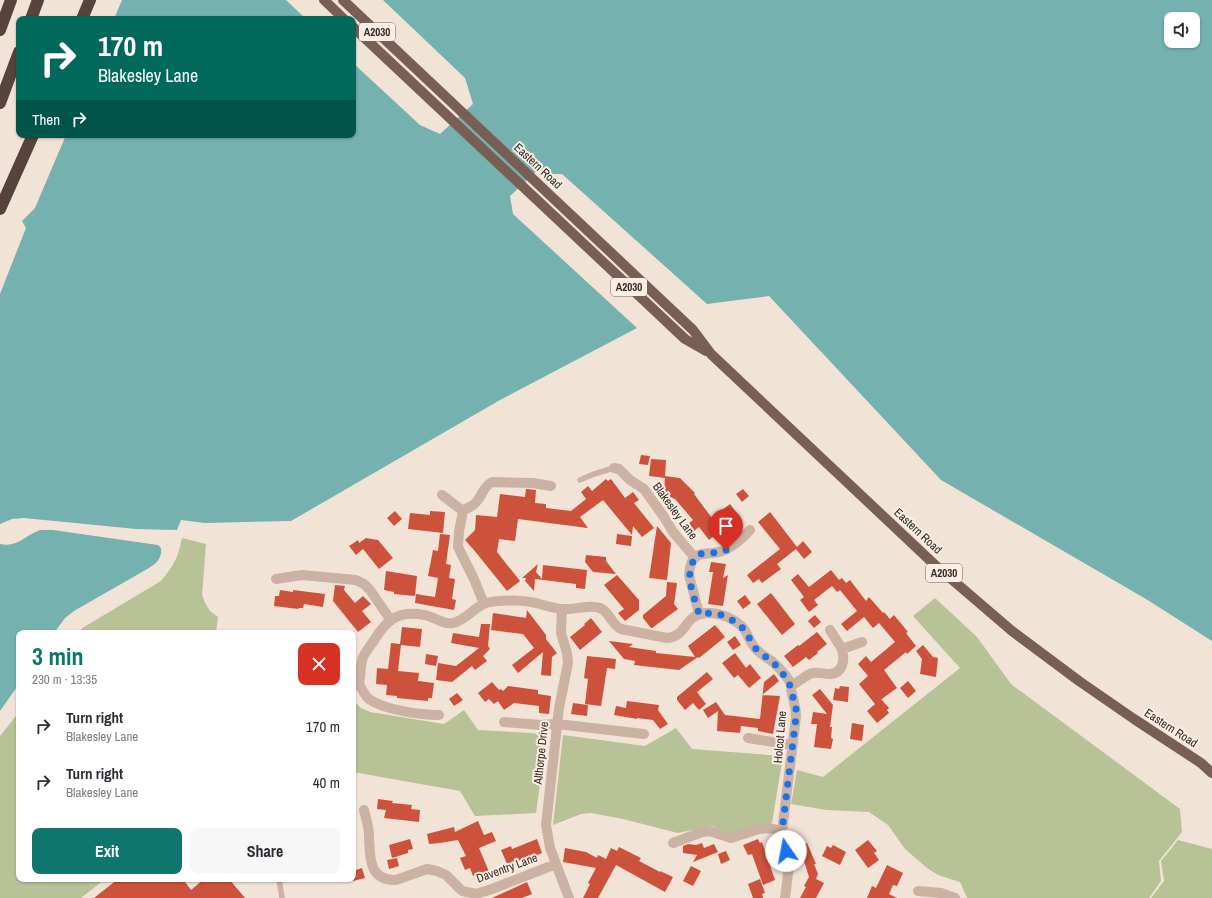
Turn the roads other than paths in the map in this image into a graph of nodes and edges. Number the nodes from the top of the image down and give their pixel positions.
1 (11, 0) edge
2 (38, 0) edge
3 (90, 0) edge
4 (324, 0) edge
5 (343, 0) edge
6 (32, 16) edge
7 (83, 16) edge
8 (341, 16) edge
9 (0, 30) edge
10 (356, 30) edge
11 (16, 60) edge
12 (0, 103) edge
13 (32, 138) edge
14 (0, 209) edge
15 (711, 354) junction
16 (614, 468) joint
17 (580, 480) dead end
18 (551, 486) dead end
19 (442, 495) dead end
20 (463, 511) junction
21 (750, 530) dead end
22 (695, 558) junction
23 (276, 580) dead end
24 (484, 604) junction
25 (562, 609) junction
26 (699, 614) junction
27 (390, 619) junction
28 (830, 630) dead end
29 (862, 642) dead end
30 (842, 649) junction
31 (356, 684) edge
32 (791, 686) junction
33 (439, 715) dead end
34 (504, 722) dead end
35 (557, 724) junction
36 (644, 734) dead end
37 (748, 738) dead end
38 (792, 745) junction
39 (1201, 762) junction
40 (1212, 766) edge
41 (1212, 773) edge
42 (364, 810) dead end
43 (782, 831) junction
44 (673, 843) dead end
45 (556, 864) junction
46 (279, 882) edge
47 (918, 891) dead end
48 (282, 898) edge
49 (569, 898) edge
50 (785, 898) edge
51 (955, 898) edge

1 - 9 highway
2 - 6 highway
3 - 7 highway
4 - 8 main road, A2030
5 - 15 main road, Eastern Road / A2030
10 - 15 main road, Eastern Road / A2030
11 - 12 highway
13 - 14 highway
15 - 39 main road, Eastern Road / A2030
16 - 17 lane
16 - 22 street, Blakesley Lane
18 - 20 street
19 - 20 street
20 - 24 street
21 - 22 street, Blakesley Lane
22 - 26 street, Blakesley Lane
23 - 27 street
24 - 25 street
24 - 27 street
25 - 26 street
25 - 35 street, Althorpe Drive
26 - 32 street, Holcot Lane
27 - 31 street
28 - 30 street
29 - 30 street
30 - 32 street
31 - 33 street
32 - 38 street, Holcot Lane
34 - 35 street
35 - 36 street
35 - 45 street, Althorpe Drive
37 - 38 street
38 - 43 street, Holcot Lane
39 - 40 main road, Eastern Road / A2030
39 - 41 main road, Eastern Road / A2030
42 - 45 street, Daventry Lane
43 - 44 street
43 - 50 street, Holcot Lane
45 - 49 street, Althorpe Drive
46 - 48 lane
47 - 51 street

